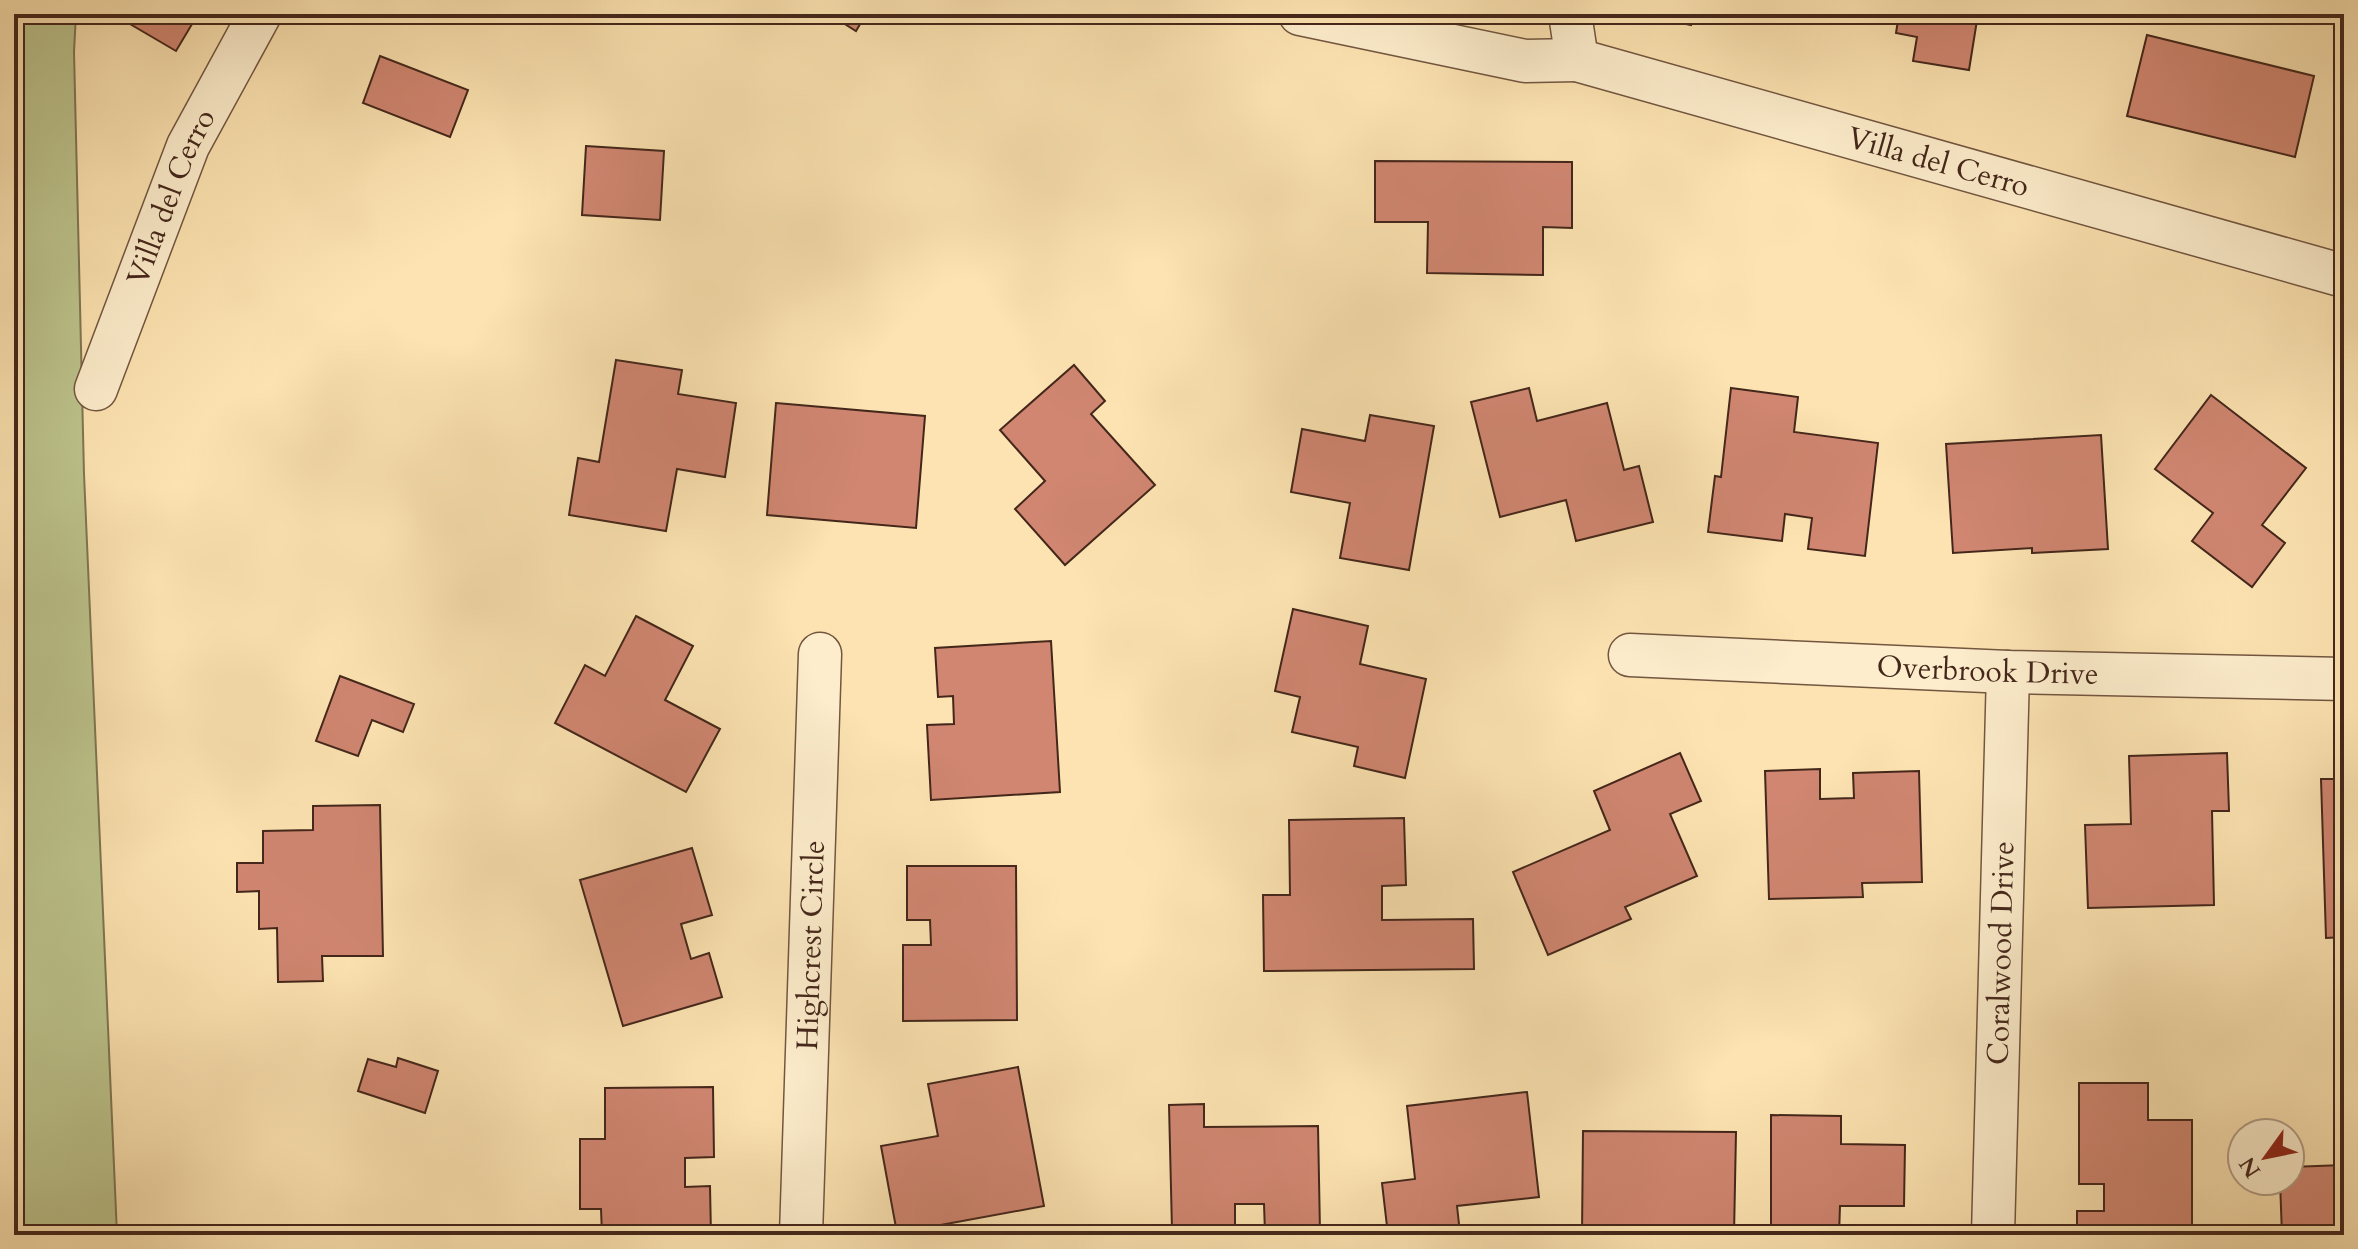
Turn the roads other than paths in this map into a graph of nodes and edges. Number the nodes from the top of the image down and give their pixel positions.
1 (260, 14) edge
2 (1300, 14) edge
3 (1570, 14) edge
4 (1577, 60) junction
5 (2344, 276) edge
6 (96, 389) dead end
7 (820, 654) dead end
8 (1630, 655) dead end
9 (2008, 672) junction
10 (2344, 679) edge
11 (801, 1235) edge
12 (1993, 1235) edge

1 - 6 street, Villa del Cerro
2 - 4 street, Villa del Cerro
3 - 4 street
4 - 5 street, Villa del Cerro
7 - 11 street, Highcrest Circle
8 - 9 street, Overbrook Drive
9 - 10 street, Overbrook Drive
9 - 12 street, Coralwood Drive

